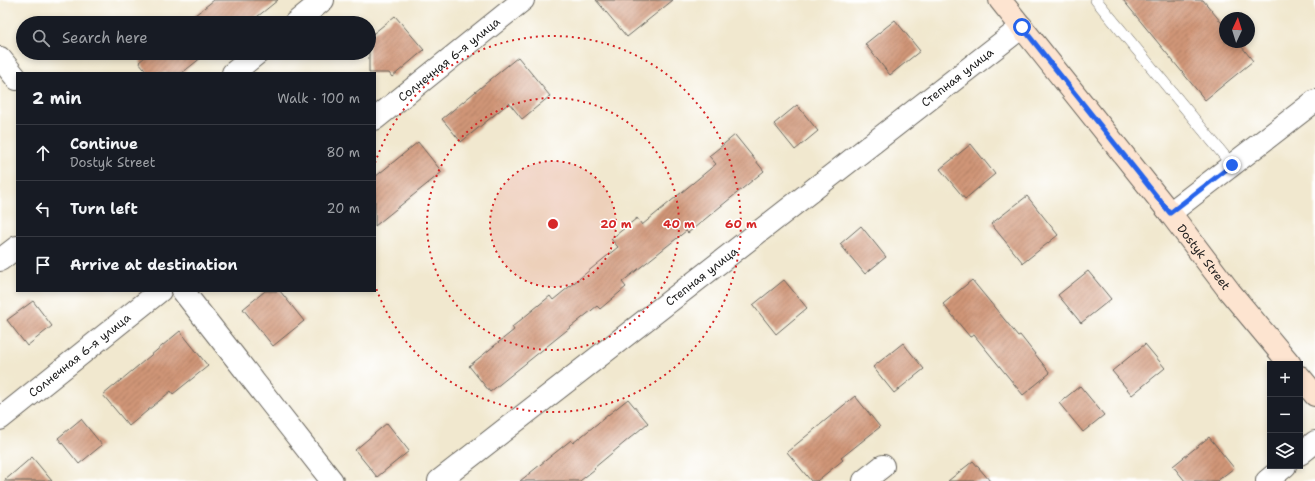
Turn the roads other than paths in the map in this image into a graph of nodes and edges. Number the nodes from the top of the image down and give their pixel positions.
1 (324, 0) edge
2 (523, 0) edge
3 (1000, 0) edge
4 (1096, 0) edge
5 (304, 16) edge
6 (1022, 27) junction
7 (0, 58) edge
8 (249, 60) edge
9 (234, 72) edge
10 (16, 79) edge
11 (1315, 101) edge
12 (376, 118) edge
13 (1232, 165) junction
14 (1170, 213) junction
15 (16, 248) edge
16 (0, 260) edge
17 (159, 292) edge
18 (184, 292) edge
19 (1305, 378) edge
20 (0, 419) edge
21 (1315, 442) edge
22 (1303, 452) edge
23 (884, 466) dead end
24 (1282, 469) edge
25 (332, 481) edge
26 (439, 481) edge
27 (864, 481) edge
28 (1267, 481) edge

1 - 5 street
2 - 12 street, Солнечная 6-я улица
3 - 6 street, Dostyk Street
4 - 13 lane
6 - 14 street, Dostyk Street
6 - 26 street, Степная улица
7 - 10 street
8 - 9 street
11 - 13 street
13 - 14 street
14 - 19 street, Dostyk Street
15 - 16 street
17 - 20 street, Солнечная 6-я улица
18 - 25 street
21 - 22 street
23 - 27 street
24 - 28 street

